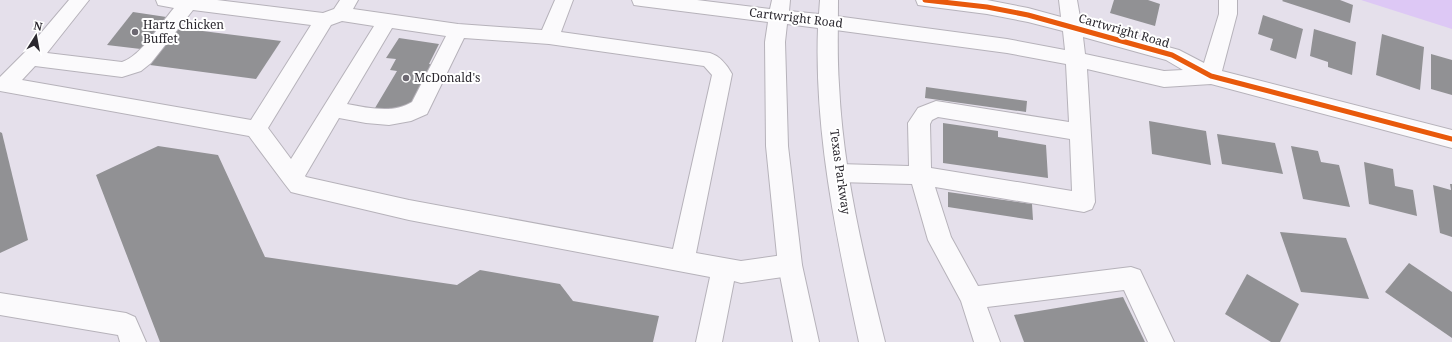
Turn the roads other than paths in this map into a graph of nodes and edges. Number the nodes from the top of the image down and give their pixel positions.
1 (80, 0) edge
2 (165, 0) edge
3 (564, 0) edge
4 (641, 0) edge
5 (829, 0) edge
6 (924, 0) edge
7 (1068, 0) edge
8 (1228, 0) edge
9 (188, 3) junction
10 (780, 8) edge
11 (338, 11) edge
12 (387, 21) junction
13 (828, 22) junction
14 (1071, 27) junction
15 (458, 31) junction
16 (549, 37) junction
17 (31, 58) junction
18 (1076, 59) junction
19 (1210, 76) junction
20 (3, 87) edge
21 (333, 109) junction
22 (256, 129) junction
23 (1080, 132) junction
24 (1452, 139) edge
25 (838, 174) junction
26 (920, 175) junction
27 (292, 177) junction
28 (682, 261) junction
29 (790, 265) junction
30 (724, 269) junction
31 (972, 298) junction
32 (0, 304) edge
33 (133, 342) edge
34 (709, 342) edge
35 (806, 342) edge
36 (872, 342) edge
37 (988, 342) edge
38 (1161, 342) edge

1 - 17 street
2 - 9 street
3 - 16 street
4 - 10 street, Cartwright Road
5 - 13 street, Texas Parkway
6 - 14 street, Cartwright Road
7 - 14 street
8 - 19 street
9 - 11 street
9 - 17 street
10 - 13 street, Cartwright Road
10 - 29 street
11 - 12 street
11 - 22 street
12 - 15 street
12 - 21 street
13 - 18 street, Cartwright Road
13 - 25 street, Texas Parkway
14 - 18 street
14 - 19 street, Cartwright Road
15 - 16 street
15 - 21 street
16 - 28 street
17 - 20 street
18 - 19 street, Cartwright Road
18 - 23 street
19 - 24 street, Cartwright Road
20 - 22 street
21 - 27 street
22 - 27 street
23 - 26 street
23 - 26 street
25 - 26 street
25 - 36 street, Texas Parkway
26 - 31 street
27 - 28 street
28 - 30 street
29 - 30 street
29 - 35 street
30 - 34 street
31 - 37 street
31 - 38 street
32 - 33 street

